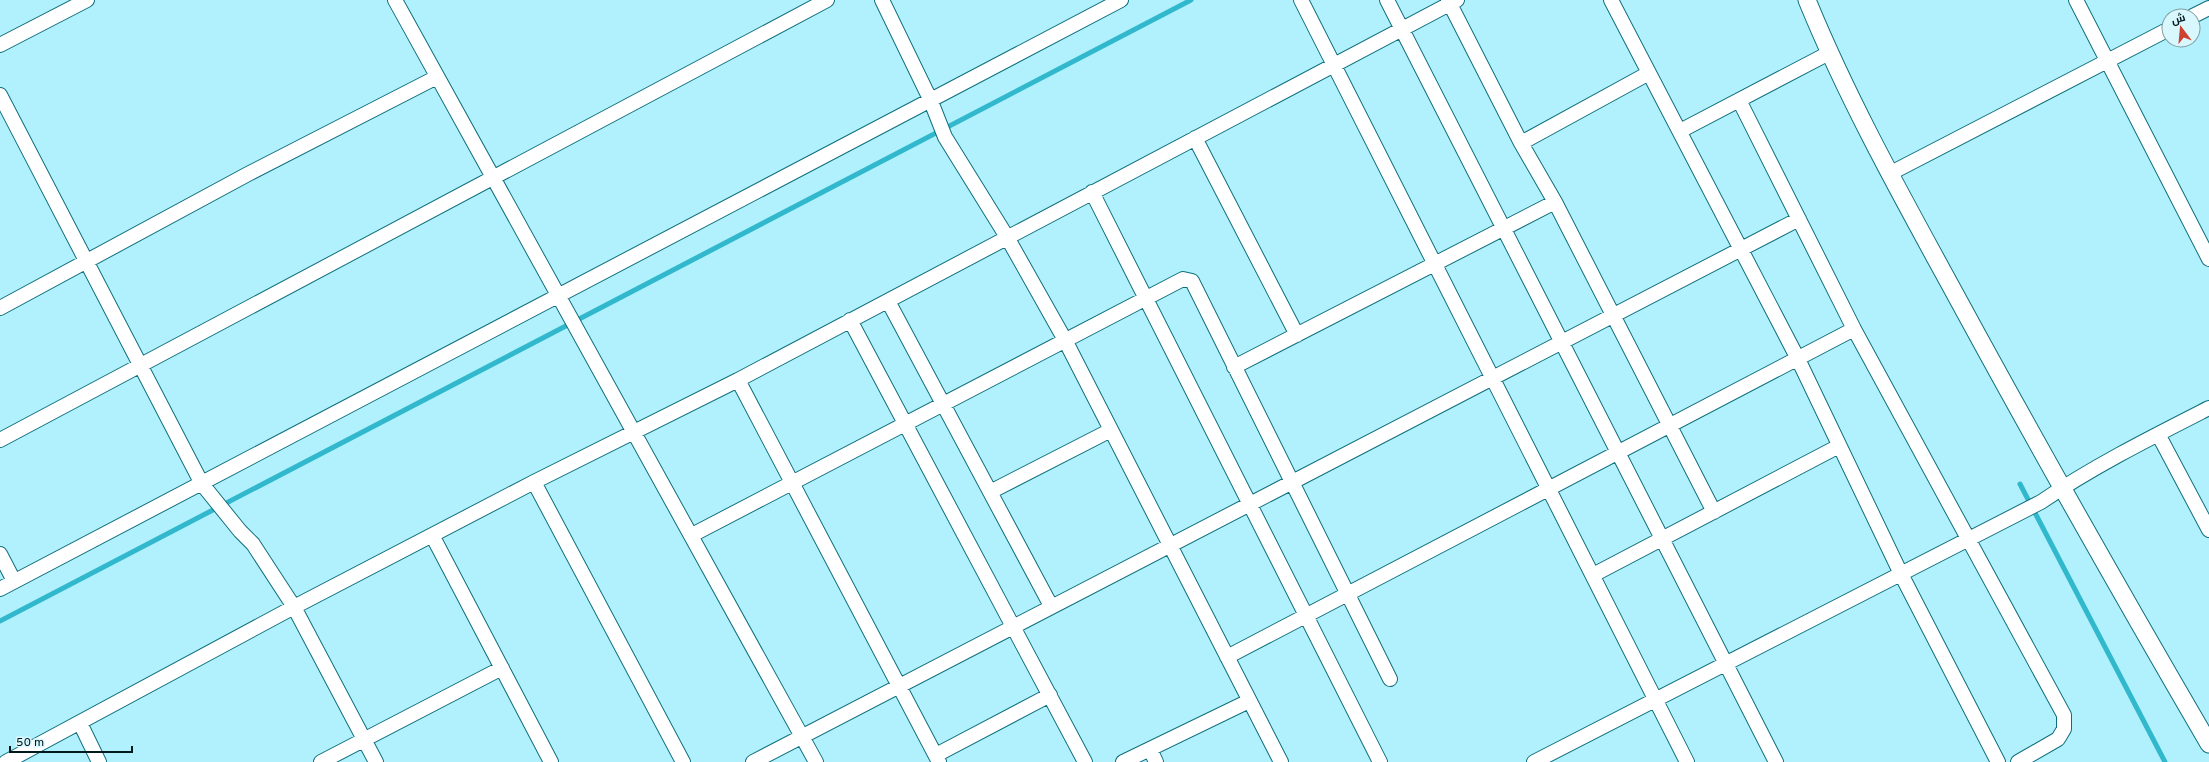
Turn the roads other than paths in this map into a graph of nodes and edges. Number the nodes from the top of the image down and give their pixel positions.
1 (87, 0) edge
2 (395, 0) edge
3 (827, 0) edge
4 (882, 0) edge
5 (1121, 0) edge
6 (1301, 0) edge
7 (1387, 0) edge
8 (1611, 0) edge
9 (1807, 0) edge
10 (2076, 0) edge
11 (1452, 1) edge
12 (1401, 28) junction
13 (2161, 33) edge
14 (0, 45) edge
15 (1829, 52) junction
16 (2108, 61) junction
17 (1334, 64) junction
18 (1649, 73) junction
19 (437, 77) junction
20 (0, 95) edge
21 (930, 99) junction
22 (1739, 100) junction
23 (1680, 132) junction
24 (1195, 138) junction
25 (1521, 143) junction
26 (1889, 174) junction
27 (493, 176) junction
28 (1092, 192) junction
29 (1556, 202) junction
30 (1799, 219) junction
31 (1503, 228) junction
32 (1006, 237) junction
33 (1742, 251) junction
34 (2209, 259) edge
35 (87, 262) junction
36 (1435, 263) junction
37 (558, 296) junction
38 (1146, 298) junction
39 (888, 301) junction
40 (0, 308) edge
41 (1613, 317) junction
42 (850, 320) junction
43 (1854, 329) junction
44 (1297, 334) junction
45 (1065, 340) junction
46 (1562, 343) junction
47 (1798, 359) junction
48 (140, 364) junction
49 (1234, 367) junction
50 (1493, 379) junction
51 (738, 380) junction
52 (943, 403) junction
53 (2209, 408) edge
54 (905, 424) junction
55 (1669, 426) junction
56 (1110, 430) junction
57 (634, 432) junction
58 (2158, 434) junction
59 (0, 440) edge
60 (1839, 446) junction
61 (1618, 453) junction
62 (534, 482) junction
63 (1292, 482) junction
64 (792, 483) junction
65 (202, 484) junction
66 (2061, 488) junction
67 (1549, 489) junction
68 (990, 492) junction
69 (1250, 504) junction
70 (1714, 512) junction
71 (2209, 530) edge
72 (432, 535) junction
73 (692, 535) junction
74 (1662, 539) junction
75 (1968, 539) junction
76 (1170, 546) junction
77 (0, 554) edge
78 (1901, 574) junction
79 (1593, 575) junction
80 (14, 581) junction
81 (0, 589) edge
82 (1348, 594) junction
83 (1051, 606) junction
84 (294, 607) junction
85 (1306, 616) junction
86 (1013, 626) junction
87 (1227, 657) junction
88 (1726, 663) junction
89 (502, 668) junction
90 (1390, 679) dead end
91 (900, 685) junction
92 (1050, 695) junction
93 (1656, 700) junction
94 (1249, 701) junction
95 (80, 723) junction
96 (802, 735) junction
97 (364, 739) junction
98 (2209, 744) edge
99 (1150, 749) junction
100 (937, 758) edge
101 (6, 762) edge
102 (99, 762) edge
103 (321, 762) edge
104 (376, 762) edge
105 (550, 762) edge
106 (683, 762) edge
107 (753, 762) edge
108 (816, 762) edge
109 (1085, 762) edge
110 (1123, 762) edge
111 (1156, 762) edge
112 (1281, 762) edge
113 (1380, 762) edge
114 (1534, 762) edge
115 (1688, 762) edge
116 (1776, 762) edge
117 (1998, 762) edge
118 (2018, 762) edge

1 - 14 street
2 - 19 street
3 - 27 street
4 - 21 street
5 - 21 street
6 - 17 street
7 - 12 street
8 - 18 street
9 - 15 street
10 - 16 street
11 - 12 street
11 - 25 street
12 - 17 street
12 - 31 street
13 - 16 street
15 - 22 street
15 - 26 street
16 - 26 street
16 - 34 street
17 - 24 street
17 - 36 street
18 - 23 street
18 - 25 street
19 - 27 street
19 - 35 street
20 - 35 street
21 - 32 street
21 - 37 street
22 - 23 street
22 - 30 street
23 - 33 street
24 - 28 street
24 - 44 street
25 - 29 street
26 - 66 street
27 - 37 street
27 - 48 street
28 - 32 street
28 - 38 street
29 - 31 street
29 - 41 street
30 - 33 street
30 - 43 street
31 - 36 street
31 - 46 street
32 - 39 street
32 - 45 street
33 - 41 street
33 - 47 street
35 - 40 street
35 - 48 street
36 - 44 street
36 - 50 street
37 - 57 street
37 - 65 street
38 - 45 street
38 - 49 street
38 - 69 street
39 - 42 street
39 - 52 street
41 - 46 street
41 - 55 street
42 - 51 street
42 - 54 street
43 - 47 street
43 - 75 street
44 - 49 street
45 - 52 street
45 - 56 street
46 - 50 street
46 - 61 street
47 - 55 street
47 - 60 street
48 - 59 street
48 - 65 street
49 - 63 street
50 - 63 street
50 - 67 street
51 - 57 street
51 - 64 street
52 - 54 street
52 - 68 street
53 - 58 street
54 - 64 street
54 - 86 street
55 - 61 street
55 - 70 street
56 - 68 street
56 - 76 street
57 - 62 street
57 - 73 street
58 - 66 street
58 - 71 street
60 - 70 street
60 - 78 street
61 - 67 street
61 - 74 street
62 - 72 street
62 - 106 street
63 - 69 street
63 - 82 street
64 - 73 street
64 - 91 street
65 - 80 street
65 - 84 street
66 - 75 street
66 - 98 street
67 - 79 street
67 - 82 street
68 - 83 street
69 - 76 street
69 - 85 street
70 - 74 street
72 - 84 street
72 - 89 street
73 - 96 street
74 - 79 street
74 - 88 street
75 - 78 street
75 - 118 street
76 - 83 street
76 - 87 street
77 - 80 street
78 - 88 street
78 - 117 street
79 - 93 street
80 - 81 street
82 - 85 street
82 - 90 street
83 - 86 street
84 - 95 street
84 - 97 street
85 - 87 street
85 - 113 street
86 - 91 street
86 - 92 street
87 - 94 street
88 - 93 street
88 - 116 street
89 - 97 street
89 - 105 street
91 - 96 street
91 - 100 street
92 - 100 street
92 - 109 street
93 - 114 street
93 - 115 street
94 - 99 street
94 - 112 street
95 - 101 street
95 - 102 street
96 - 107 street
96 - 108 street
97 - 103 street
97 - 104 street
99 - 110 street
99 - 111 street

